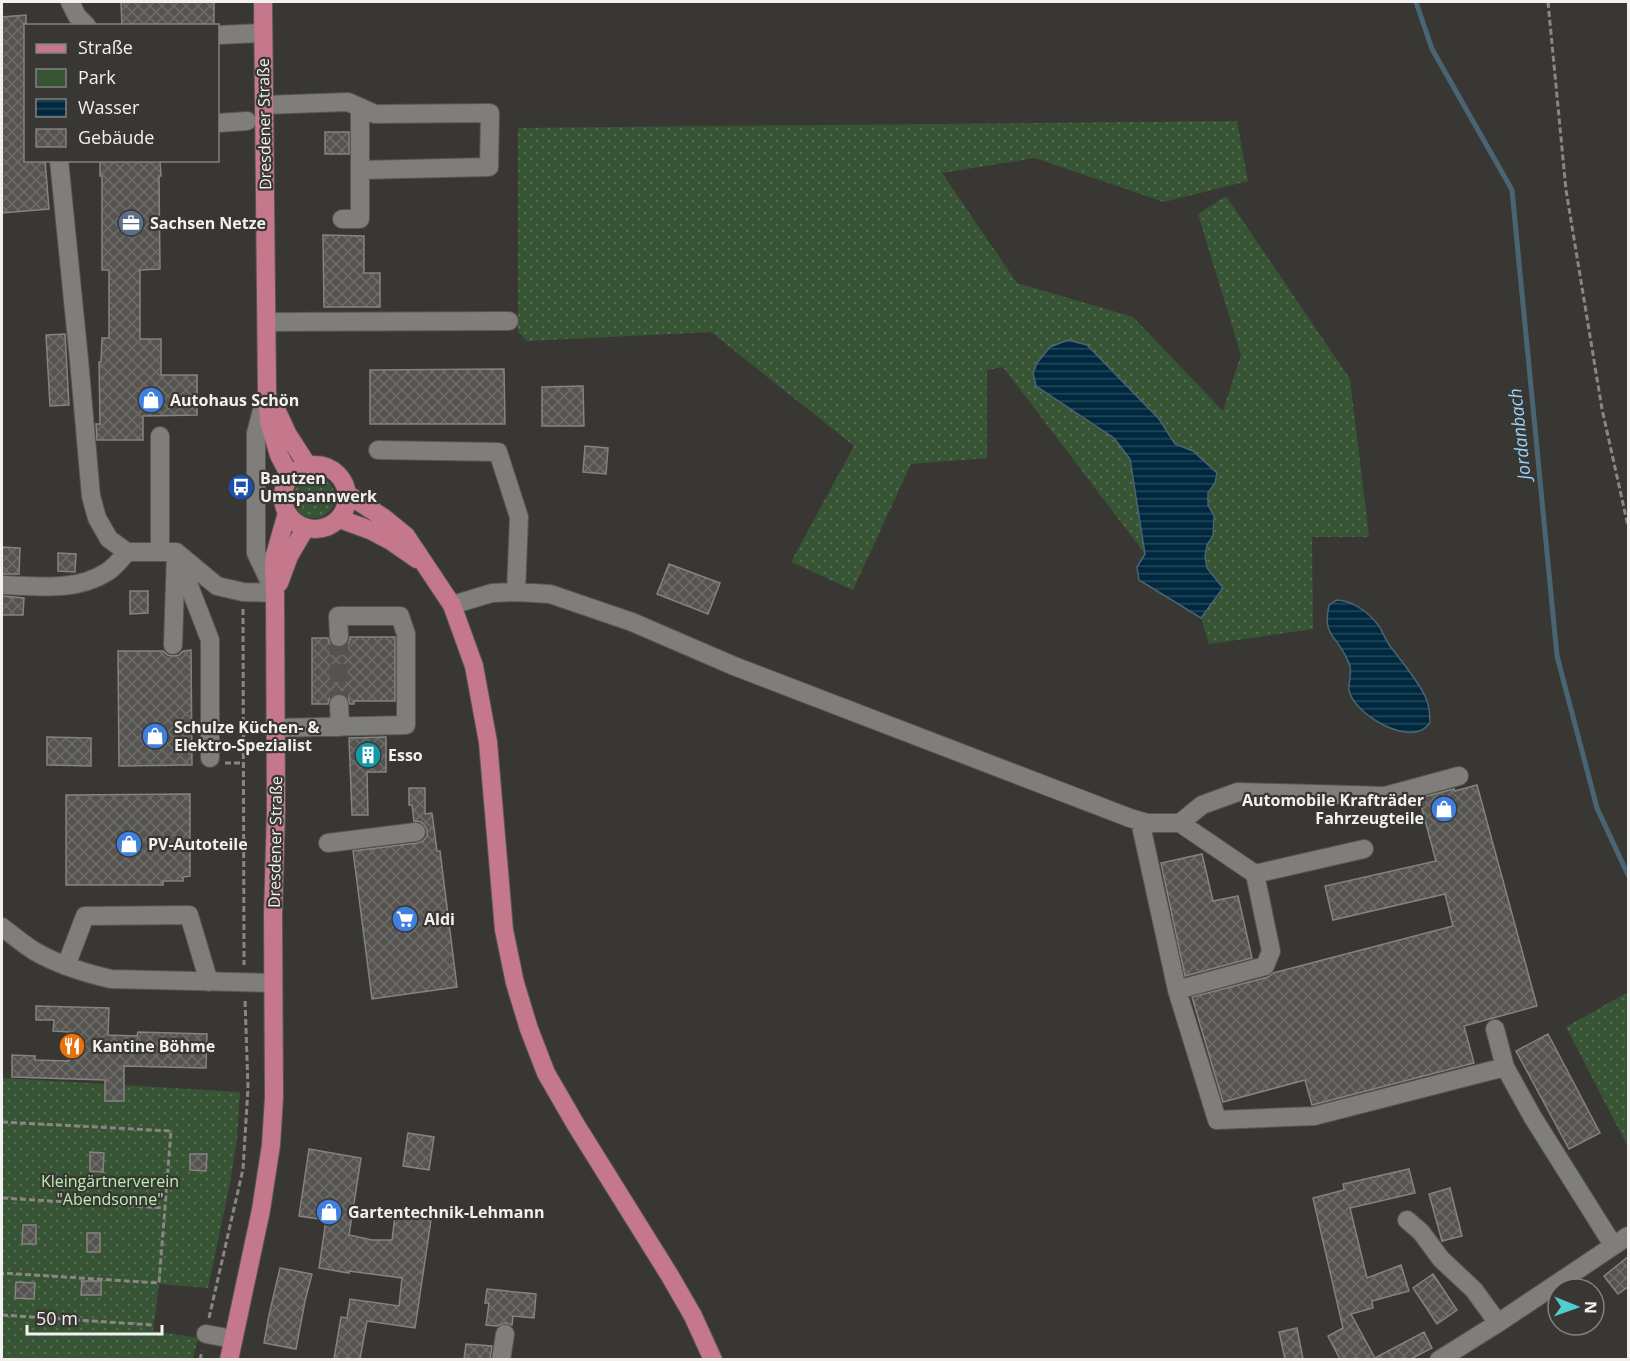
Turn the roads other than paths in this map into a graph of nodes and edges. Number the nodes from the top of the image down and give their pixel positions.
1 (70, 2) edge
2 (263, 2) edge
3 (85, 24) edge
4 (263, 33) junction
5 (219, 35) edge
6 (264, 105) junction
7 (360, 108) junction
8 (247, 122) dead end
9 (219, 123) edge
10 (59, 162) edge
11 (360, 171) junction
12 (342, 219) dead end
13 (509, 321) dead end
14 (267, 322) junction
15 (267, 391) junction
16 (160, 436) dead end
17 (378, 450) dead end
18 (308, 466) junction
19 (290, 476) junction
20 (347, 494) junction
21 (287, 513) junction
22 (340, 519) junction
23 (305, 529) junction
24 (127, 552) junction
25 (168, 552) junction
26 (426, 565) junction
27 (2, 585) edge
28 (516, 592) junction
29 (275, 593) junction
30 (452, 605) junction
31 (339, 637) tunnel mouth
32 (173, 645) dead end
33 (339, 704) tunnel mouth
34 (340, 727) junction
35 (276, 728) junction
36 (210, 758) dead end
37 (1459, 776) dead end
38 (1140, 821) junction
39 (1180, 823) junction
40 (416, 832) dead end
41 (328, 843) dead end
42 (1364, 849) dead end
43 (1255, 874) junction
44 (2, 927) edge
45 (66, 966) junction
46 (209, 982) junction
47 (273, 982) junction
48 (1177, 990) junction
49 (1494, 1029) dead end
50 (1505, 1067) junction
51 (1407, 1220) dead end
52 (1621, 1240) edge
53 (1498, 1323) junction
54 (206, 1334) road end
55 (505, 1334) dead end
56 (233, 1339) junction
57 (229, 1359) edge
58 (501, 1359) edge
59 (713, 1359) edge
60 (1439, 1359) edge

1 - 3 street
2 - 4 main road, Dresdener Straße
4 - 5 street
4 - 6 main road, Dresdener Straße
6 - 7 street
6 - 14 main road, Dresdener Straße
7 - 11 street
7 - 11 street
8 - 9 street
10 - 24 street
11 - 12 street
13 - 14 street
14 - 15 main road, Dresdener Straße
15 - 18 main road, Dresdener Straße
15 - 19 main road, Dresdener Straße
15 - 29 street
16 - 25 street
17 - 28 street
18 - 19 main road
18 - 20 main road
19 - 21 main road, Dresdener Straße
20 - 22 main road
20 - 26 main road
21 - 23 main road
21 - 29 main road, Dresdener Straße
22 - 23 main road
22 - 26 main road
23 - 29 main road, Dresdener Straße
24 - 25 street
24 - 27 street
25 - 29 street
25 - 32 street
25 - 36 street
26 - 30 main road
28 - 30 street
28 - 38 street
29 - 35 main road, Dresdener Straße
30 - 59 main road
31 - 34 street
33 - 34 street
34 - 35 street
35 - 47 main road, Dresdener Straße
37 - 39 street
38 - 39 street
38 - 48 street
39 - 43 street
40 - 41 street
42 - 43 street
43 - 48 street
44 - 45 street
45 - 46 street
45 - 46 street
46 - 47 street
47 - 56 main road, Dresdener Straße
48 - 50 street
49 - 50 street
50 - 52 street
51 - 53 street
52 - 53 street
53 - 60 street
54 - 56 street
55 - 58 street
56 - 57 main road, Dresdener Straße

